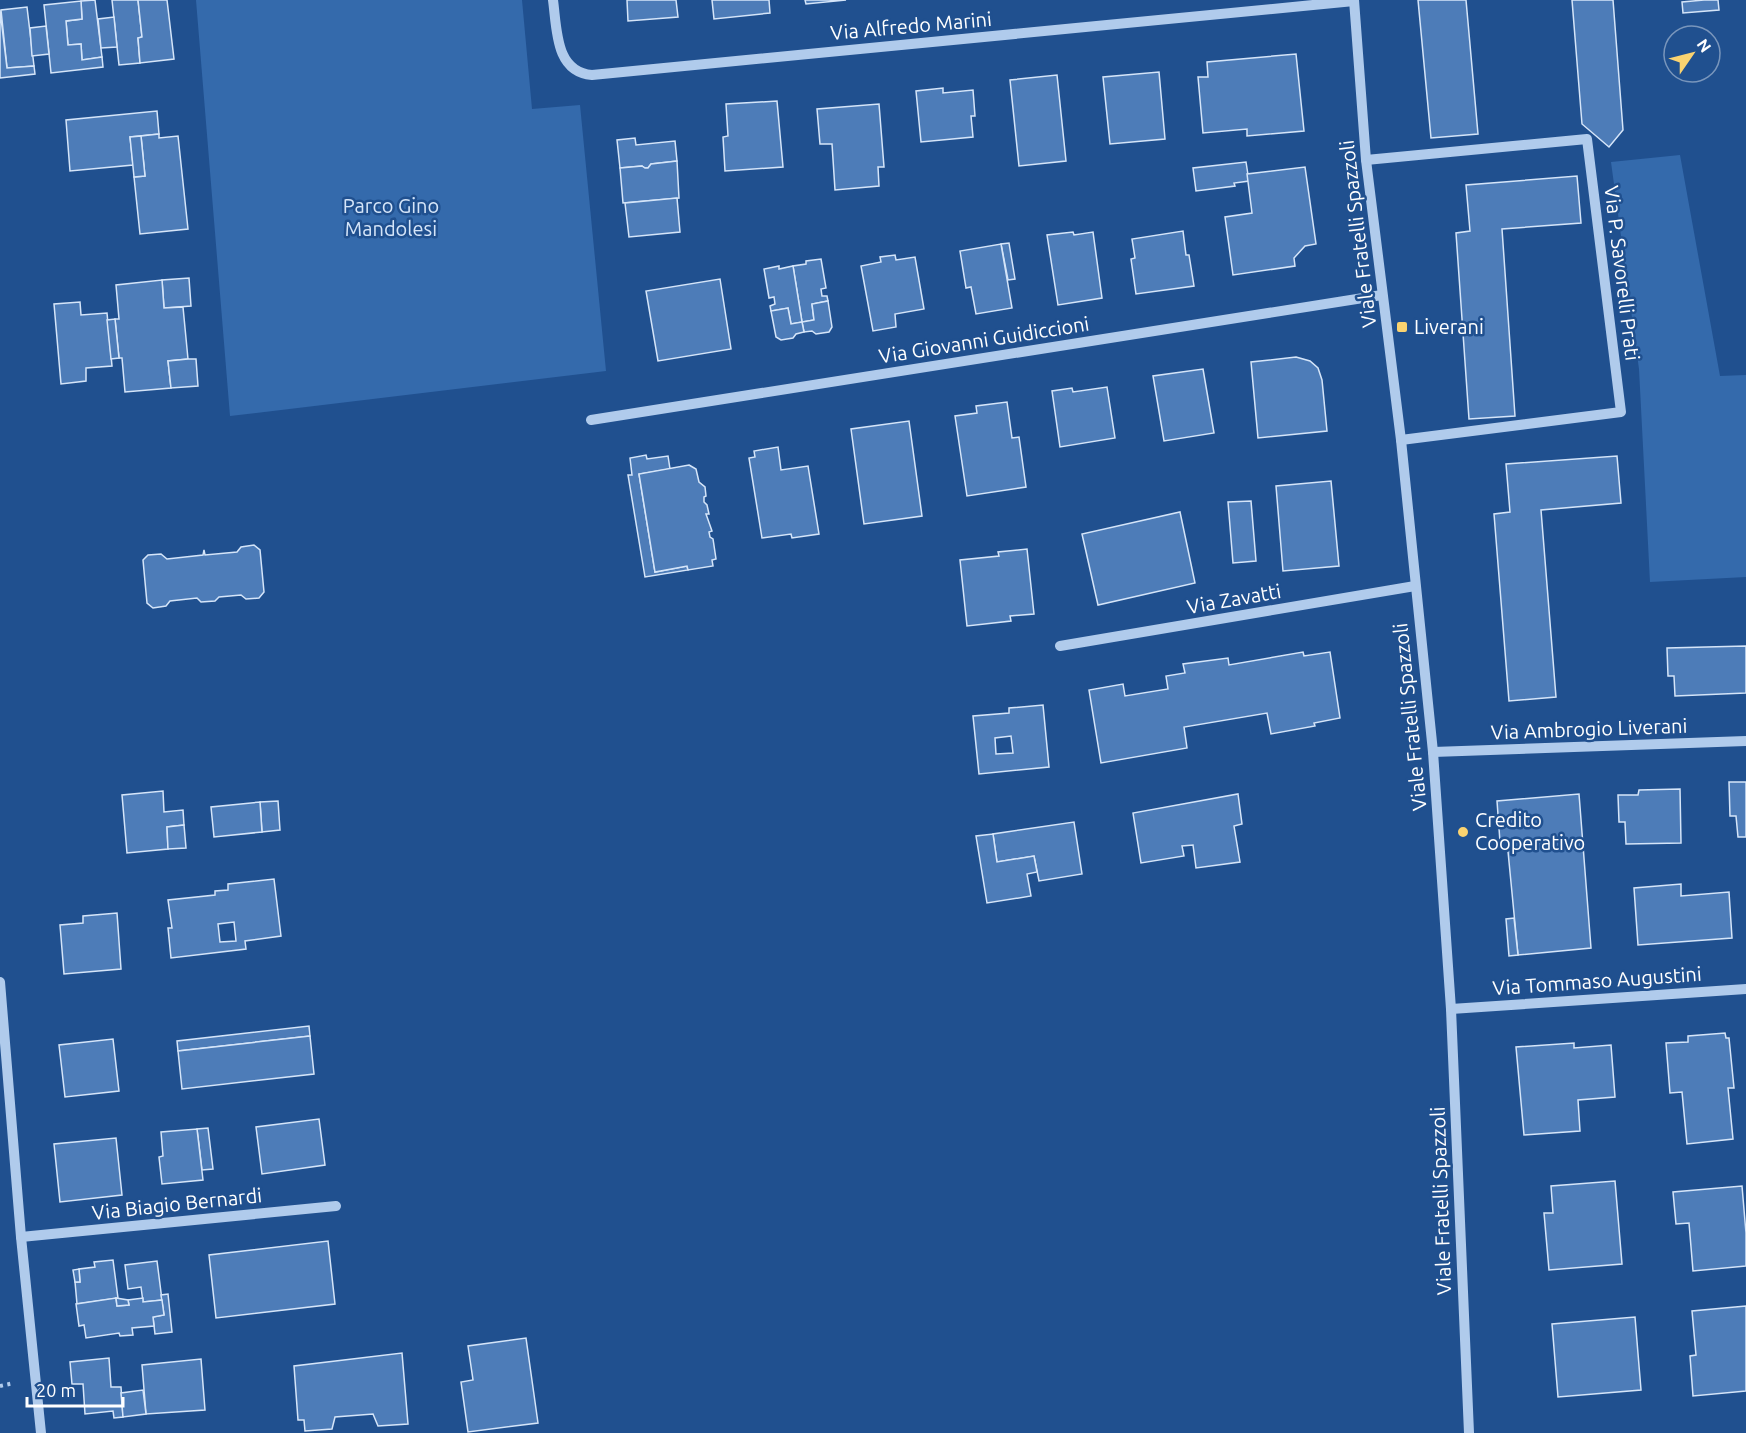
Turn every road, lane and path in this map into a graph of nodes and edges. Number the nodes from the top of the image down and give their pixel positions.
1 (553, 0) edge
2 (1354, 1) edge
3 (1366, 160) junction
4 (1382, 295) junction
5 (591, 420) dead end
6 (1401, 440) junction
7 (1415, 586) junction
8 (1060, 646) dead end
9 (1746, 741) edge
10 (1433, 752) junction
11 (0, 982) edge
12 (1746, 989) edge
13 (1451, 1009) junction
14 (6, 1113) edge
15 (336, 1206) dead end
16 (21, 1237) junction
17 (41, 1433) edge
18 (1469, 1433) edge

1 - 2 street, Via Alfredo Marini
2 - 3 street, Viale Fratelli Spazzoli
3 - 4 street, Viale Fratelli Spazzoli
3 - 6 street, Via P. Savorelli Prati
4 - 5 street, Via Giovanni Guidiccioni
4 - 6 street, Viale Fratelli Spazzoli
6 - 7 street, Viale Fratelli Spazzoli
7 - 8 street, Via Zavatti
7 - 10 street, Viale Fratelli Spazzoli
9 - 10 street, Via Ambrogio Liverani
10 - 13 street, Viale Fratelli Spazzoli
11 - 14 street
12 - 13 street, Via Tommaso Augustini
13 - 18 street, Viale Fratelli Spazzoli
14 - 16 street
15 - 16 street, Via Biagio Bernardi
16 - 17 street

